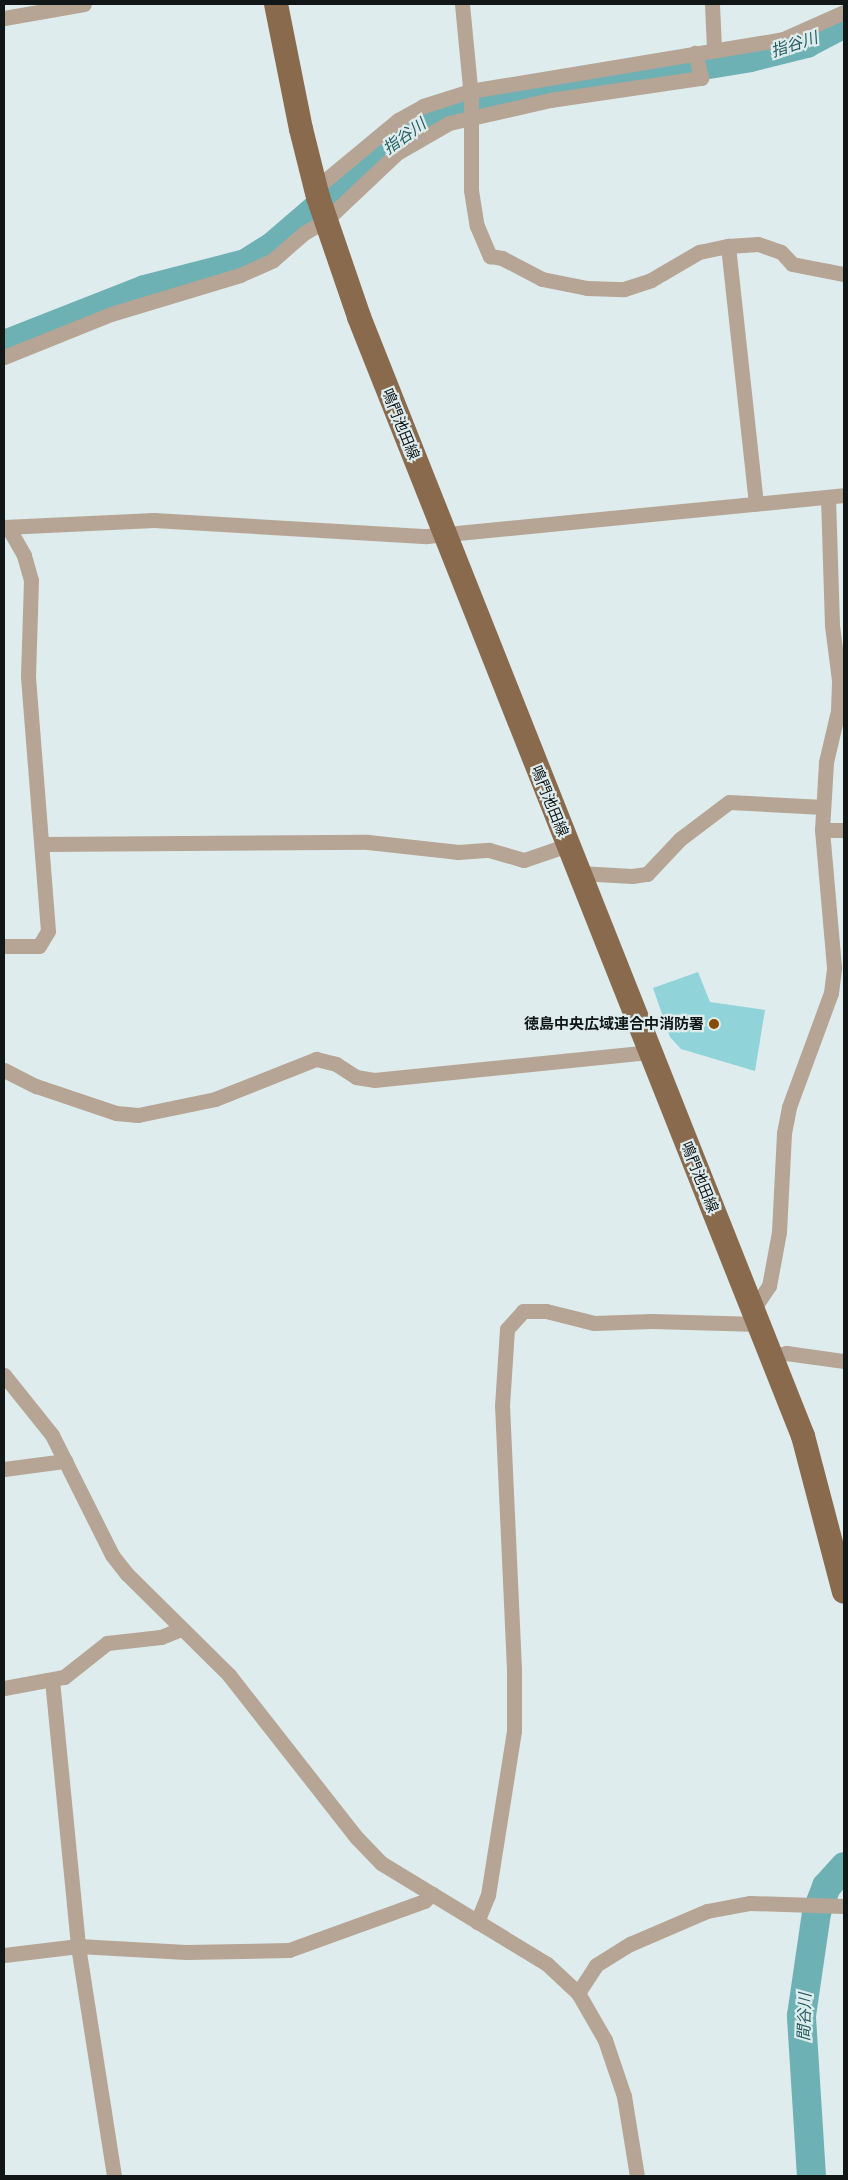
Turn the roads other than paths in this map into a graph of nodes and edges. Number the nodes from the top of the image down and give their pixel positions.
1 (84, 4) edge
2 (276, 4) edge
3 (462, 4) edge
4 (712, 4) edge
5 (844, 12) edge
6 (4, 18) edge
7 (714, 48) junction
8 (696, 55) junction
9 (471, 94) junction
10 (471, 116) junction
11 (321, 205) junction
12 (728, 246) junction
13 (844, 274) edge
14 (4, 357) edge
15 (844, 495) edge
16 (828, 497) junction
17 (756, 503) junction
18 (6, 527) edge
19 (445, 535) junction
20 (823, 808) junction
21 (822, 830) junction
22 (844, 830) edge
23 (43, 844) junction
24 (568, 845) junction
25 (579, 872) junction
26 (4, 946) edge
27 (649, 1052) junction
28 (4, 1070) edge
29 (756, 1316) junction
30 (772, 1357) junction
31 (844, 1361) edge
32 (4, 1375) edge
33 (65, 1461) junction
34 (4, 1469) edge
35 (844, 1592) edge
36 (181, 1629) junction
37 (52, 1680) junction
38 (4, 1688) edge
39 (432, 1894) junction
40 (844, 1906) edge
41 (477, 1922) junction
42 (78, 1946) junction
43 (4, 1955) edge
44 (578, 1993) junction
45 (114, 2176) edge
46 (638, 2176) edge

1 - 6 street
2 - 11 main road, 鳴門池田線
3 - 9 street
4 - 7 street
5 - 7 street
7 - 8 street
8 - 9 street
8 - 10 street
9 - 10 street
9 - 11 street
10 - 11 street
10 - 12 street
11 - 14 street
11 - 19 main road, 鳴門池田線
12 - 13 street
12 - 17 street
15 - 16 street
16 - 17 street
16 - 20 street
17 - 19 street
18 - 19 street
18 - 23 street
19 - 24 main road, 鳴門池田線
20 - 21 street
20 - 25 street
21 - 22 street
21 - 29 street
23 - 24 street
23 - 26 street
24 - 25 main road, 鳴門池田線
25 - 27 main road, 鳴門池田線
27 - 28 street
27 - 29 main road, 鳴門池田線
29 - 30 main road, 鳴門池田線
29 - 41 street
30 - 31 street
30 - 35 main road, 鳴門池田線
32 - 33 street
33 - 34 street
33 - 36 street
36 - 37 street
36 - 39 street
37 - 38 street
37 - 42 street
39 - 41 street
39 - 42 street
40 - 44 street
41 - 44 street
42 - 43 street
42 - 45 street
44 - 46 street

